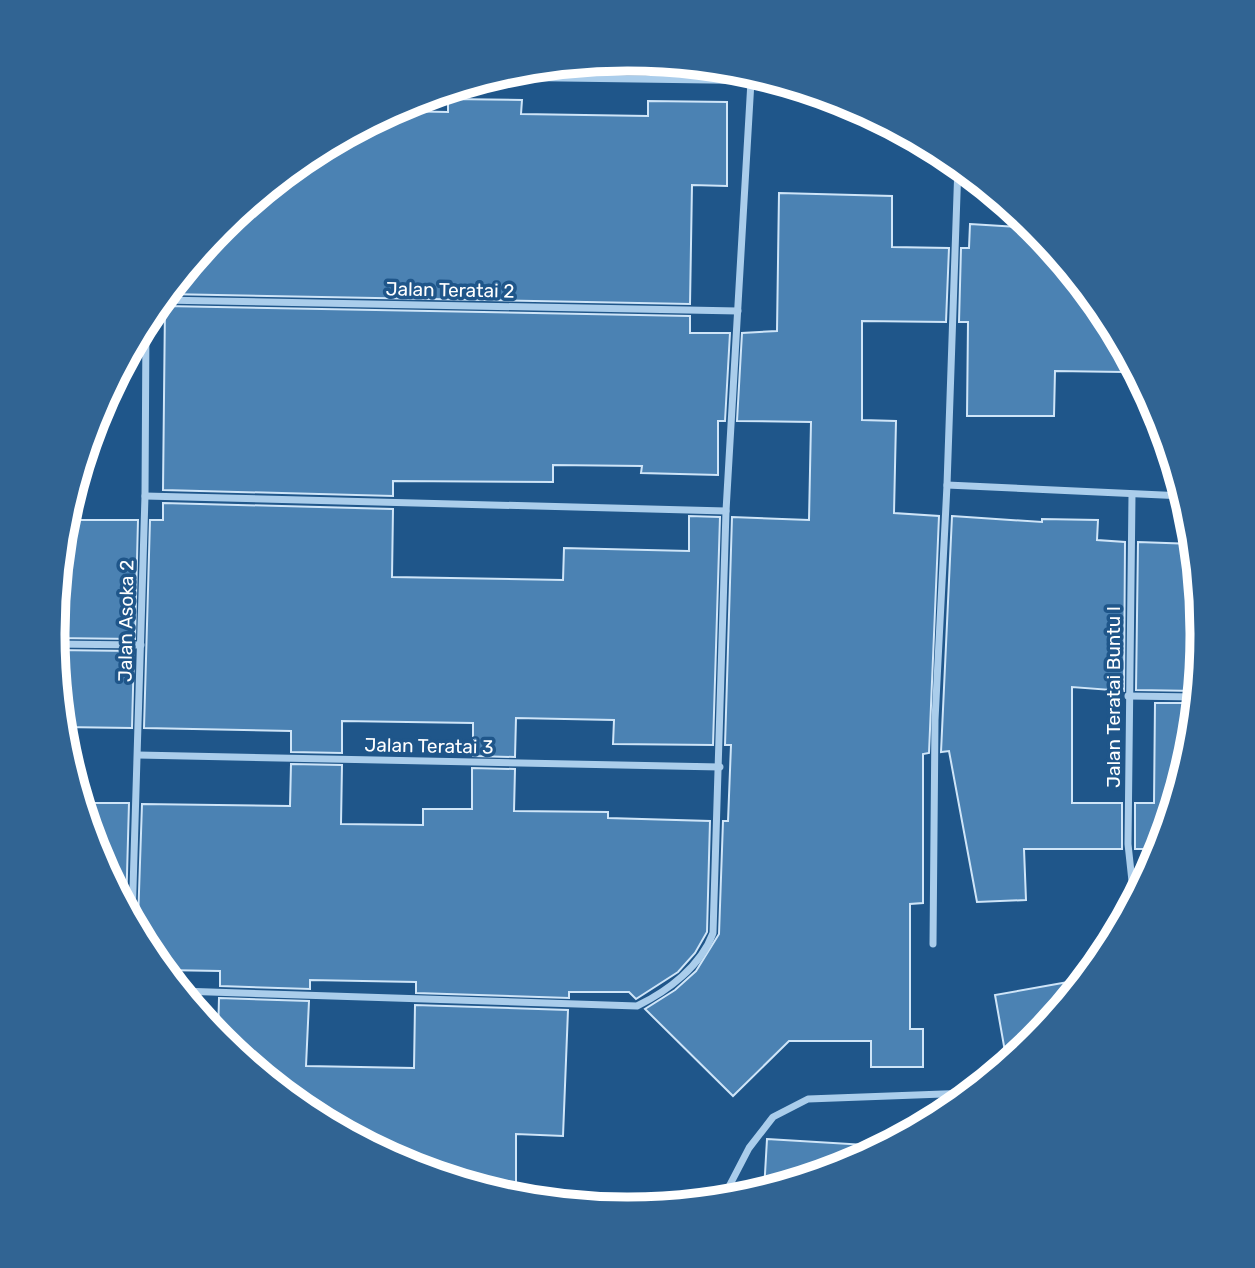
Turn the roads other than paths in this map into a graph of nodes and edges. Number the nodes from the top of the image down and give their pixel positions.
1 (539, 79) edge
2 (730, 81) edge
3 (751, 85) edge
4 (958, 179) edge
5 (175, 300) edge
6 (738, 311) junction
7 (146, 344) edge
8 (947, 485) junction
9 (1132, 495) junction
10 (145, 496) junction
11 (1173, 496) edge
12 (726, 511) junction
13 (65, 644) edge
14 (141, 645) junction
15 (1128, 696) junction
16 (1186, 697) edge
17 (138, 755) junction
18 (720, 768) junction
19 (1132, 883) edge
20 (133, 901) edge
21 (933, 944) dead end
22 (193, 991) edge
23 (951, 1094) edge
24 (729, 1187) edge

1 - 2 street
3 - 6 street
4 - 8 street
5 - 6 street, Jalan Teratai 2
6 - 12 street
7 - 10 street, Jalan Asoka 2
8 - 9 street
8 - 21 street
9 - 11 street
9 - 15 street, Jalan Teratai Buntu I
10 - 12 street
10 - 14 street, Jalan Asoka 2
12 - 18 street
13 - 14 street
14 - 17 street, Jalan Asoka 2
15 - 16 street
15 - 19 street, Jalan Teratai Buntu I
17 - 18 street, Jalan Teratai 3
17 - 20 street, Jalan Asoka 2
18 - 22 street
23 - 24 street

